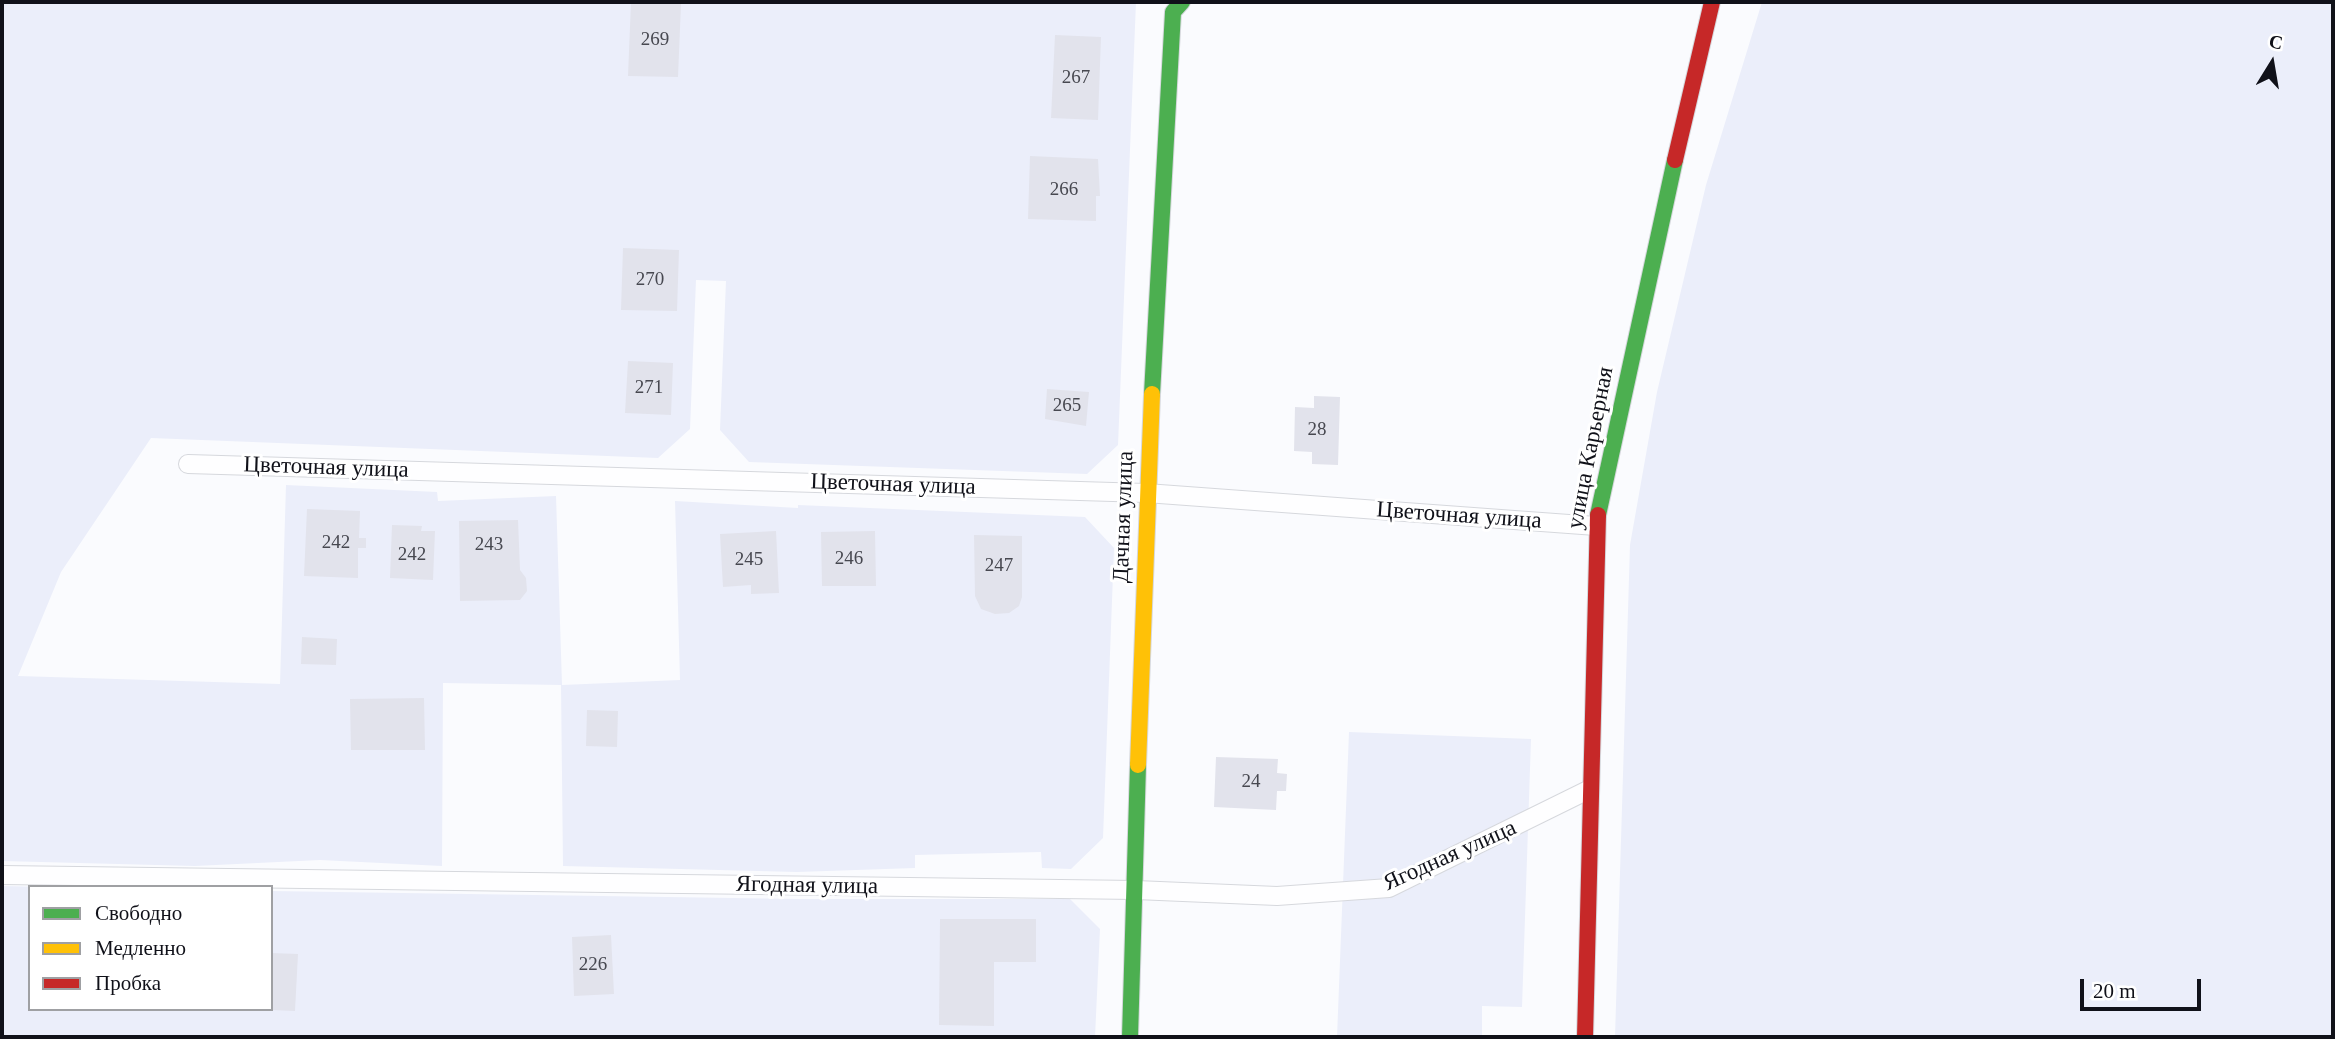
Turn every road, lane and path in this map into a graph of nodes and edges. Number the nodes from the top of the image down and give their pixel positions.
1 (1182, 2) edge
2 (1712, 2) edge
3 (188, 464) dead end
4 (1146, 493) junction
5 (1596, 526) junction
6 (1588, 790) junction
7 (2, 875) edge
8 (1136, 890) junction
9 (1130, 1037) edge
10 (1584, 1037) edge

1 - 4 street, Дачная улица
2 - 5 street, улица Карьерная
3 - 4 lane, Цветочная улица
4 - 5 lane, Цветочная улица
4 - 8 street, Дачная улица
5 - 6 street, улица Карьерная
6 - 8 lane, Ягодная улица
6 - 10 street, улица Карьерная
7 - 8 lane, Ягодная улица
8 - 9 street, Дачная улица

